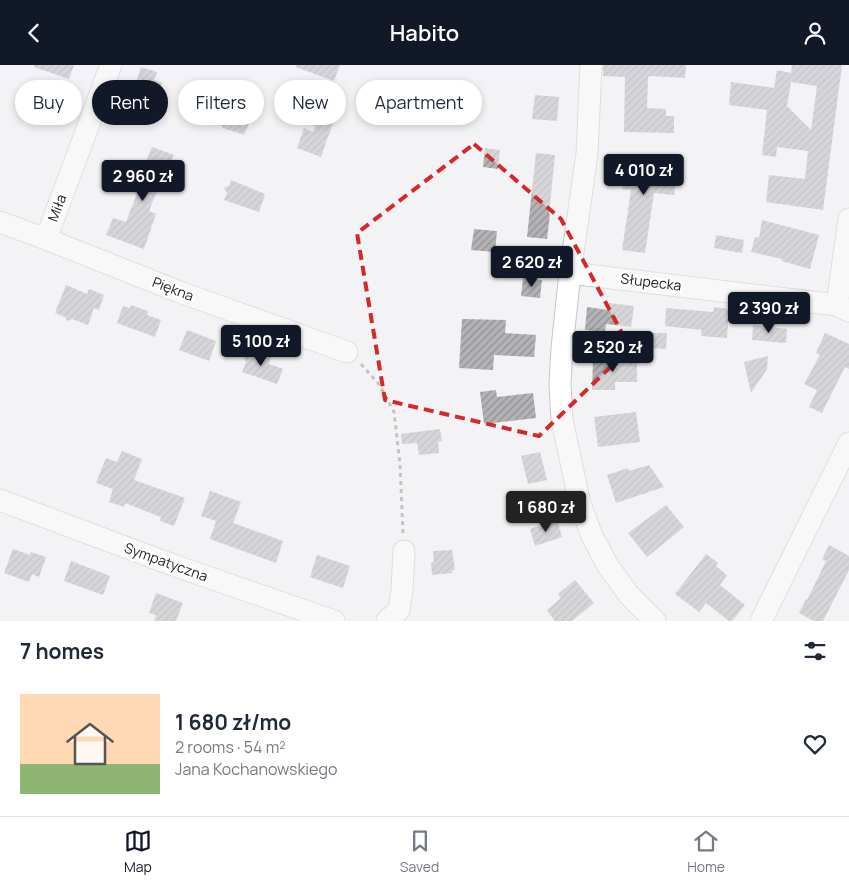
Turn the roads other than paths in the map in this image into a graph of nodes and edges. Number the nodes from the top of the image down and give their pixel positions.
1 (111, 65) edge
2 (591, 65) edge
3 (849, 219) edge
4 (0, 222) edge
5 (46, 239) junction
6 (570, 273) junction
7 (843, 308) edge
8 (347, 352) road end
9 (849, 443) edge
10 (0, 500) edge
11 (404, 551) road end
12 (334, 621) edge
13 (388, 621) edge
14 (655, 621) edge
15 (761, 621) edge

1 - 5 street, Miła
2 - 6 street
3 - 7 street
4 - 5 street, Piękna
5 - 8 street, Piękna
6 - 7 street, Słupecka
6 - 14 street
9 - 15 street
10 - 12 street, Sympatyczna
11 - 13 street

